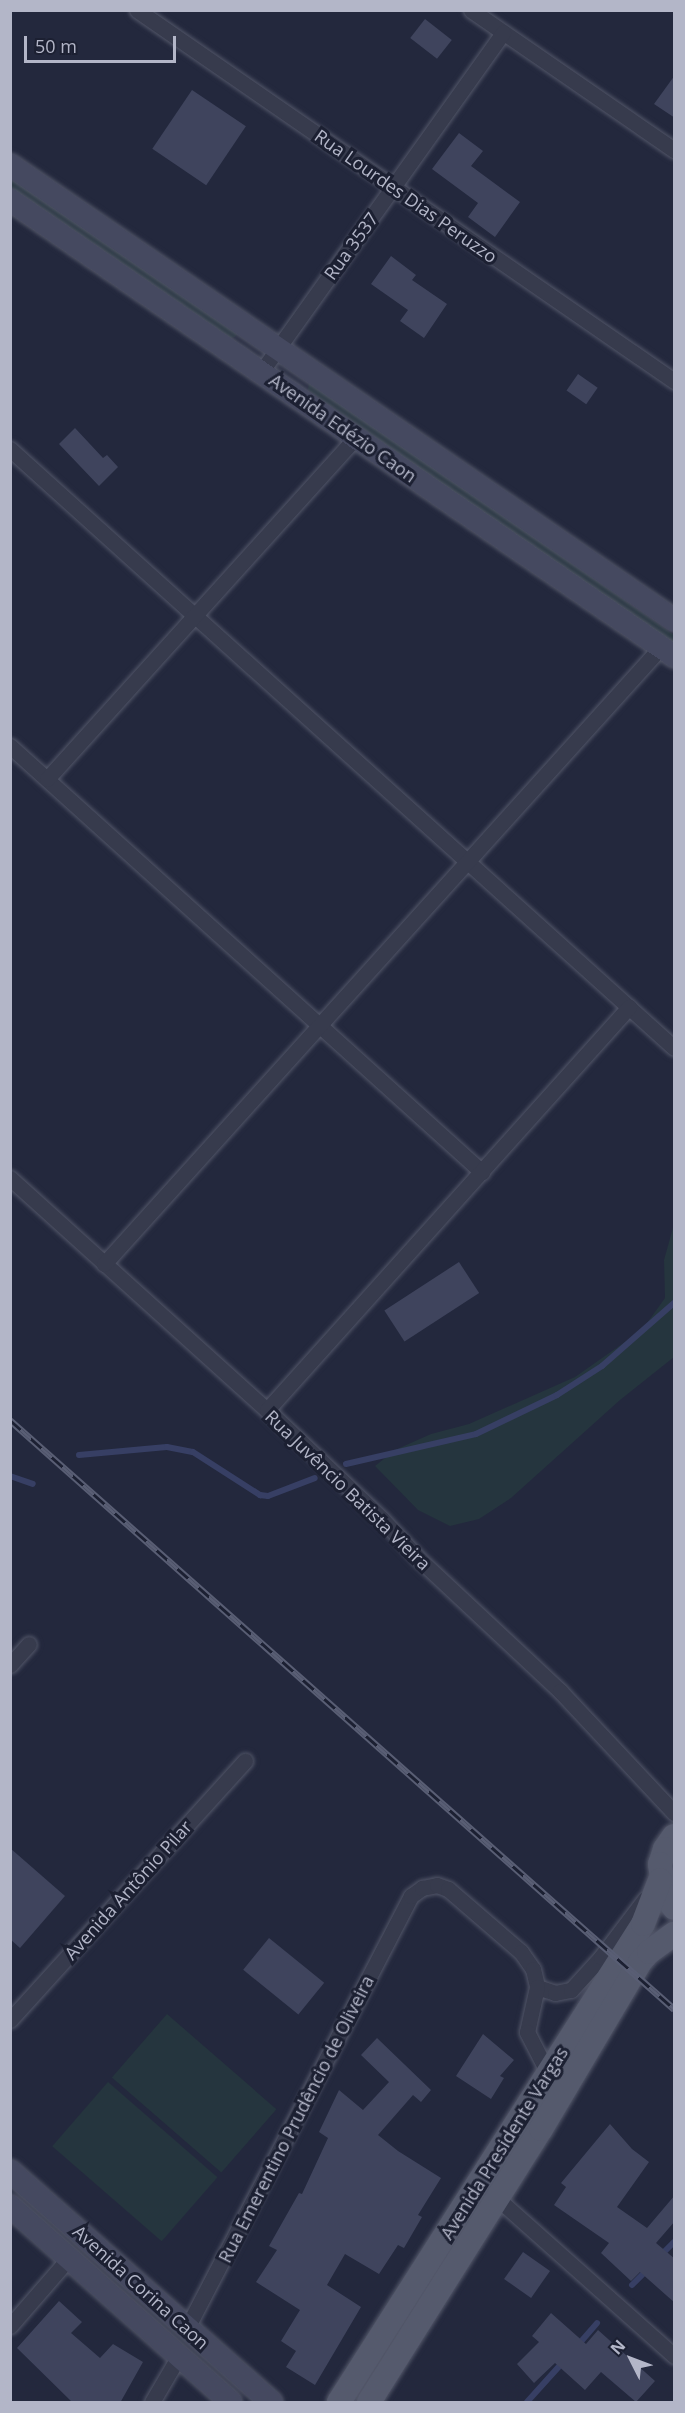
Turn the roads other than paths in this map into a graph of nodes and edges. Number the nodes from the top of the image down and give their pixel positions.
1 (137, 10) edge
2 (471, 10) edge
3 (503, 33) junction
4 (675, 150) edge
5 (10, 165) edge
6 (393, 187) junction
7 (12, 204) edge
8 (278, 349) junction
9 (261, 372) junction
10 (675, 381) edge
11 (357, 437) junction
12 (10, 450) edge
13 (194, 615) junction
14 (675, 620) edge
15 (668, 652) edge
16 (10, 746) edge
17 (46, 779) junction
18 (467, 862) junction
19 (629, 1008) junction
20 (320, 1025) junction
21 (675, 1048) edge
22 (482, 1172) junction
23 (10, 1178) edge
24 (104, 1264) junction
25 (267, 1410) junction
26 (29, 1644) dead end
27 (10, 1665) edge
28 (245, 1761) dead end
29 (675, 1813) edge
30 (675, 1836) edge
31 (660, 1880) junction
32 (675, 1908) edge
33 (675, 1934) edge
34 (537, 1987) junction
35 (10, 2020) edge
36 (548, 2073) junction
37 (10, 2171) edge
38 (498, 2199) junction
39 (10, 2206) edge
40 (69, 2258) junction
41 (10, 2326) edge
42 (188, 2328) junction
43 (179, 2356) junction
44 (675, 2356) edge
45 (152, 2403) edge
46 (231, 2403) edge
47 (271, 2403) edge
48 (339, 2403) edge
49 (369, 2403) edge

1 - 6 street, Rua Lourdes Dias Peruzzo
2 - 3 street
3 - 4 street
3 - 6 street, Rua 3537
5 - 8 main road, Avenida Edézio Caon
6 - 8 street, Rua 3537
6 - 10 street, Rua Lourdes Dias Peruzzo
7 - 9 main road, Avenida Edézio Caon
8 - 9 street, Rua 3537
8 - 14 main road, Avenida Edézio Caon
9 - 11 main road, Avenida Edézio Caon
11 - 13 street
11 - 15 main road, Avenida Edézio Caon
12 - 13 street
13 - 17 street
13 - 18 street
15 - 18 street
16 - 17 street
17 - 20 street
18 - 19 street
18 - 20 street
19 - 21 street
19 - 22 street
20 - 22 street
20 - 24 street
22 - 25 street
23 - 24 street, Rua Juvêncio Batista Vieira
24 - 25 street, Rua Juvêncio Batista Vieira
25 - 29 street, Rua Juvêncio Batista Vieira
26 - 27 street
28 - 35 street, Avenida Antônio Pilar
30 - 31 main road, Avenida Presidente Vargas
31 - 32 main road
31 - 34 street
31 - 36 main road, Avenida Presidente Vargas
33 - 38 main road, Avenida Presidente Vargas
34 - 36 street
34 - 42 street, Rua Emerentino Prudêncio de Oliveira
36 - 48 main road, Avenida Presidente Vargas
37 - 42 main road, Avenida Corina Caon
38 - 44 street
38 - 49 main road, Avenida Presidente Vargas
39 - 40 main road, Avenida Corina Caon
40 - 41 street
40 - 43 main road, Avenida Corina Caon
42 - 47 main road, Avenida Corina Caon
43 - 45 street
43 - 46 main road, Avenida Corina Caon

